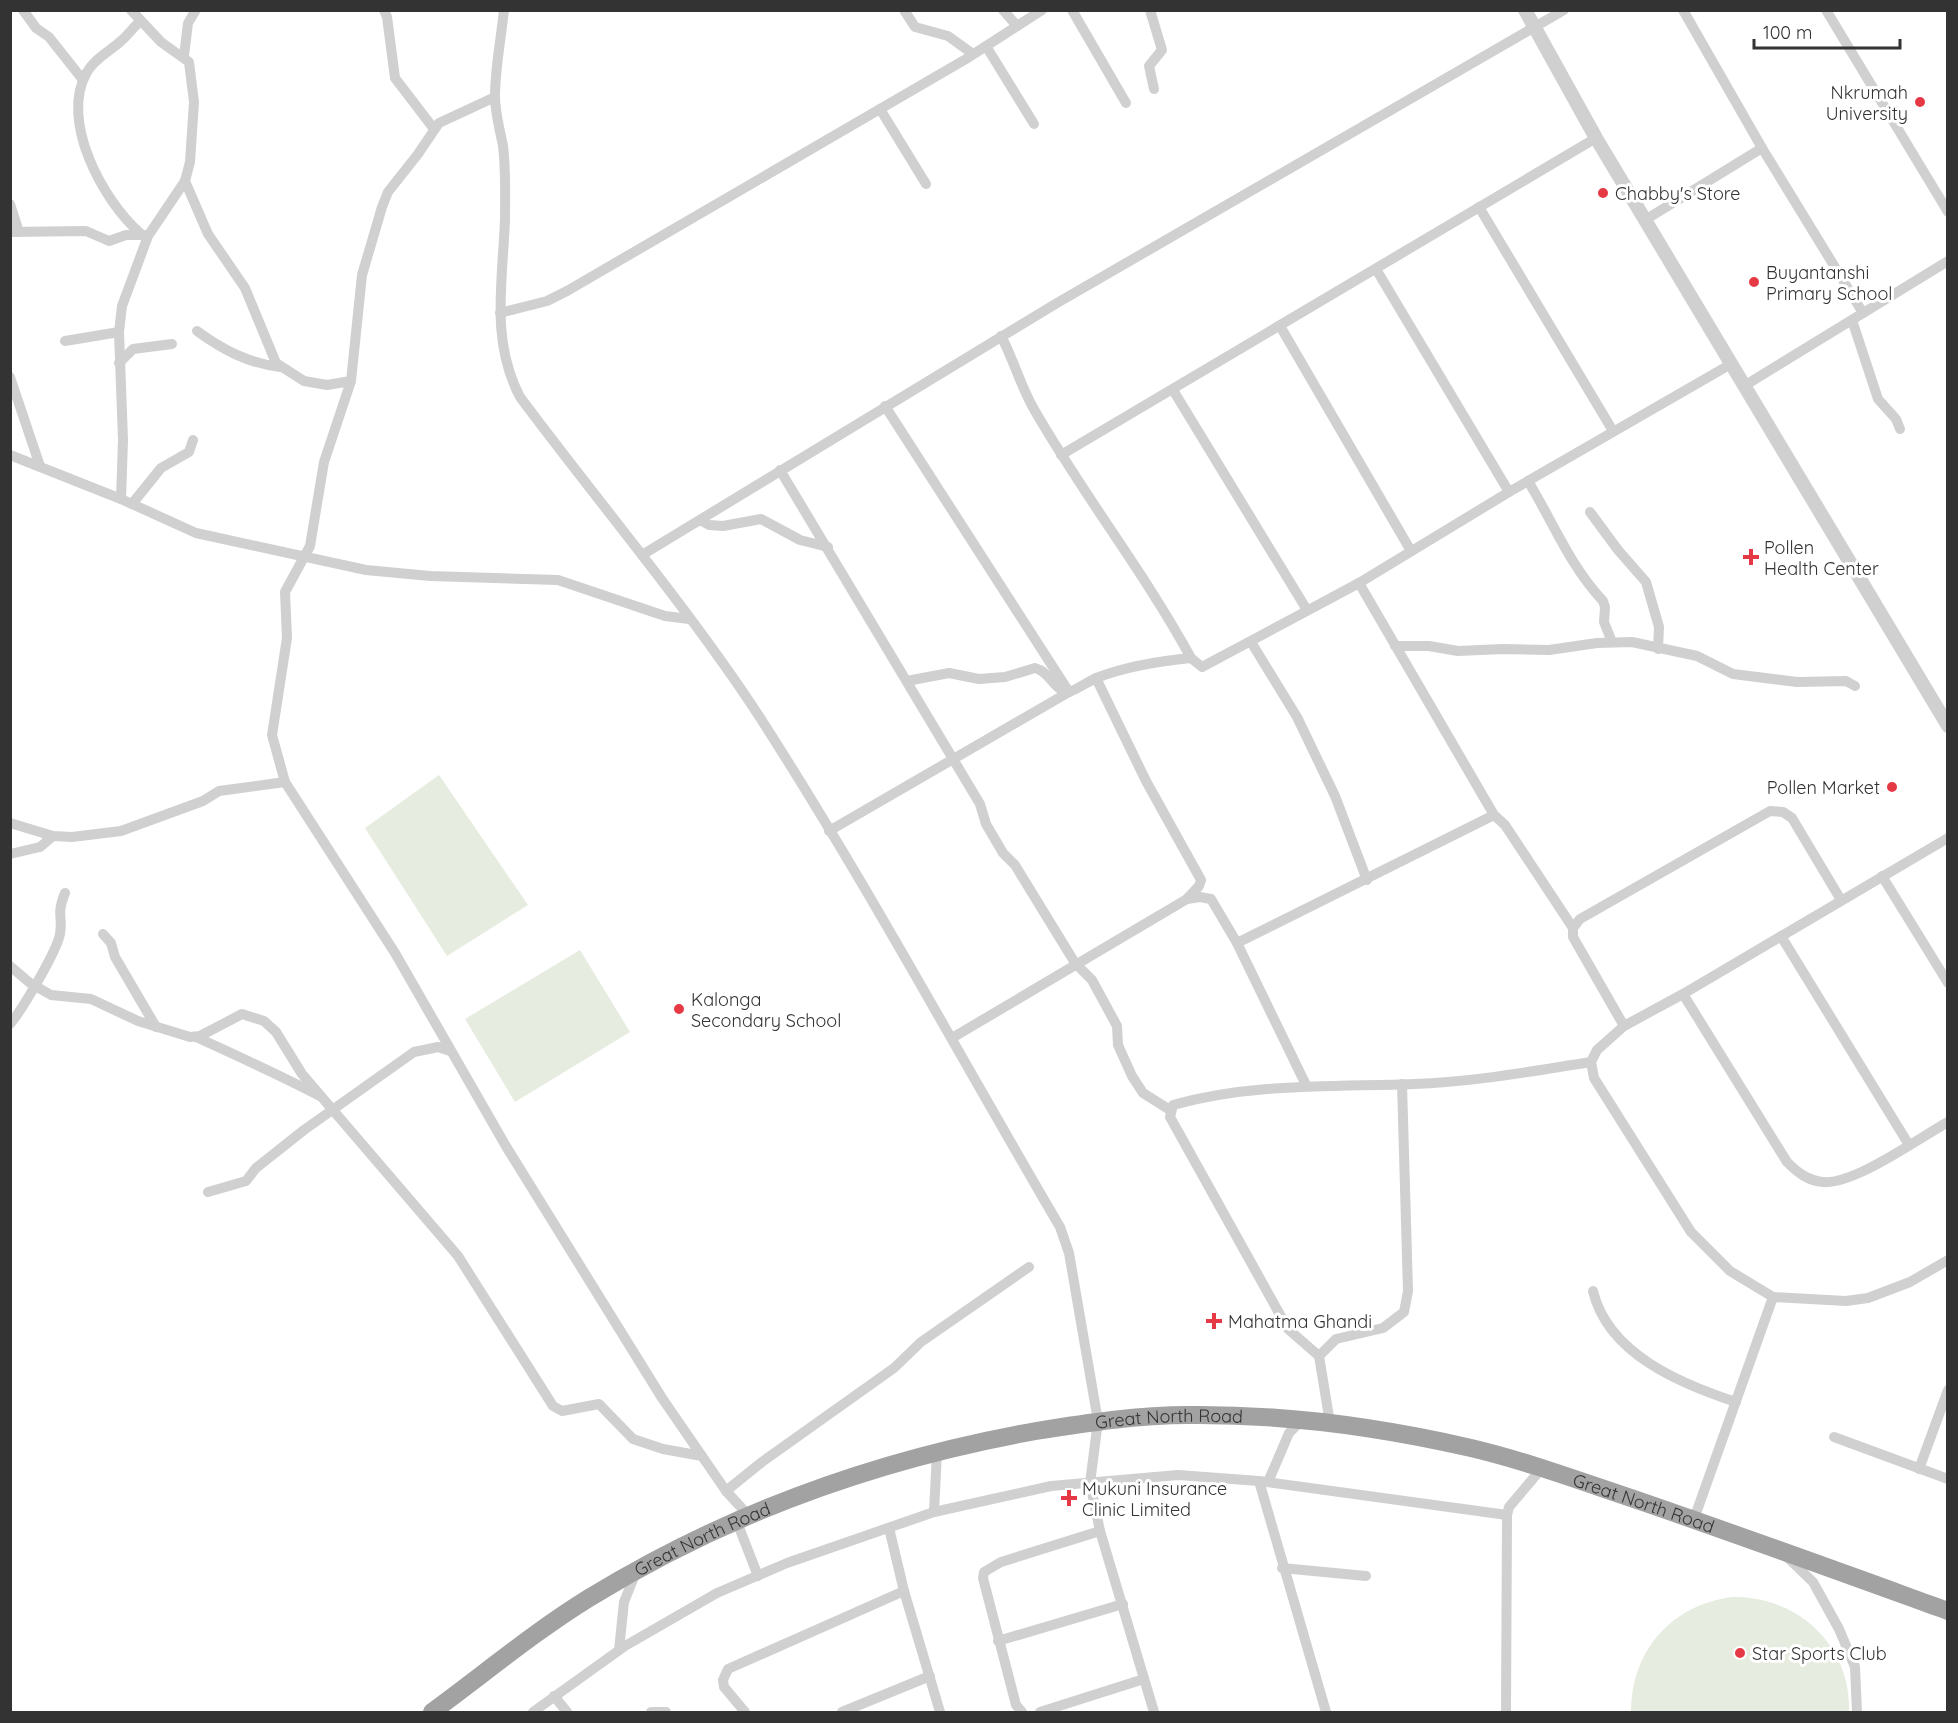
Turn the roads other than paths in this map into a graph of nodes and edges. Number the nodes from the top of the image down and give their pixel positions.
1 (23, 10) edge
2 (131, 10) edge
3 (384, 10) edge
4 (504, 10) edge
5 (904, 10) edge
6 (1003, 10) edge
7 (1042, 10) edge
8 (1072, 10) edge
9 (1150, 10) edge
10 (1525, 10) edge
11 (1564, 10) edge
12 (1683, 10) edge
13 (1826, 10) edge
14 (190, 13) edge
15 (140, 21) junction
16 (1017, 26) junction
17 (1535, 27) junction
18 (986, 46) junction
19 (973, 54) junction
20 (184, 57) junction
21 (83, 80) junction
22 (1154, 89) dead end
23 (495, 97) junction
24 (1126, 103) dead end
25 (880, 109) junction
26 (1034, 124) dead end
27 (434, 129) junction
28 (1596, 138) junction
29 (1762, 148) junction
30 (185, 181) junction
31 (926, 184) dead end
32 (10, 204) edge
33 (1479, 207) junction
34 (1947, 212) edge
35 (1645, 220) junction
36 (15, 232) edge
37 (144, 235) junction
38 (1947, 261) edge
39 (1376, 269) junction
40 (500, 313) junction
41 (1863, 313) junction
42 (1852, 320) junction
43 (1280, 326) junction
44 (197, 331) dead end
45 (119, 332) junction
46 (1001, 336) junction
47 (65, 341) dead end
48 (172, 344) dead end
49 (119, 363) junction
50 (1731, 364) junction
51 (280, 366) junction
52 (10, 377) edge
53 (351, 381) junction
54 (1744, 386) junction
55 (1173, 390) junction
56 (885, 406) junction
57 (1900, 429) dead end
58 (1613, 431) junction
59 (193, 440) dead end
60 (10, 455) edge
61 (1061, 455) junction
62 (40, 466) junction
63 (780, 470) junction
64 (1528, 481) junction
65 (1509, 492) junction
66 (126, 502) junction
67 (1590, 512) dead end
68 (700, 520) junction
69 (828, 547) junction
70 (1411, 551) junction
71 (642, 555) junction
72 (303, 557) junction
73 (1359, 583) junction
74 (1308, 610) junction
75 (688, 619) junction
76 (1251, 642) junction
77 (1612, 642) junction
78 (1395, 646) junction
79 (1658, 649) junction
80 (1191, 658) junction
81 (1096, 678) junction
82 (907, 681) junction
83 (1855, 686) dead end
84 (1069, 692) junction
85 (1946, 720) edge
86 (953, 759) junction
87 (285, 782) junction
88 (1494, 815) junction
89 (10, 823) edge
90 (830, 831) junction
91 (53, 836) junction
92 (1947, 838) edge
93 (10, 854) edge
94 (1882, 876) junction
95 (1367, 880) junction
96 (1201, 882) junction
97 (65, 893) dead end
98 (1187, 899) junction
99 (1211, 899) junction
100 (1841, 900) junction
101 (1573, 928) junction
102 (103, 934) dead end
103 (1781, 936) junction
104 (1237, 943) junction
105 (1075, 963) junction
106 (10, 966) edge
107 (1947, 983) edge
108 (34, 984) junction
109 (1683, 994) junction
110 (10, 1024) edge
111 (1624, 1026) junction
112 (156, 1027) junction
113 (196, 1037) junction
114 (952, 1038) junction
115 (450, 1051) junction
116 (1591, 1062) junction
117 (1402, 1084) junction
118 (1306, 1085) junction
119 (323, 1098) junction
120 (1170, 1110) junction
121 (334, 1111) junction
122 (1947, 1122) edge
123 (1909, 1145) junction
124 (208, 1192) dead end
125 (1947, 1260) edge
126 (1029, 1267) dead end
127 (1593, 1291) dead end
128 (1773, 1297) junction
129 (1319, 1356) junction
130 (1947, 1390) edge
131 (1736, 1402) junction
132 (1098, 1421) junction
133 (1301, 1421) junction
134 (1330, 1424) junction
135 (1834, 1437) dead end
136 (937, 1452) junction
137 (702, 1456) junction
138 (1542, 1468) junction
139 (1919, 1469) junction
140 (1947, 1479) edge
141 (1263, 1481) junction
142 (1089, 1483) junction
143 (726, 1491) junction
144 (934, 1512) junction
145 (1507, 1515) junction
146 (743, 1519) junction
147 (1694, 1519) junction
148 (889, 1527) junction
149 (1100, 1531) junction
150 (1783, 1552) junction
151 (1282, 1568) junction
152 (637, 1571) junction
153 (758, 1576) junction
154 (1366, 1576) dead end
155 (904, 1591) junction
156 (1123, 1604) junction
157 (1947, 1611) edge
158 (998, 1641) junction
159 (619, 1650) junction
160 (930, 1676) junction
161 (1144, 1679) junction
162 (554, 1696) junction
163 (433, 1712) edge
164 (533, 1713) edge
165 (567, 1713) edge
166 (651, 1713) edge
167 (666, 1713) edge
168 (745, 1713) edge
169 (842, 1713) edge
170 (940, 1713) edge
171 (1022, 1713) edge
172 (1041, 1713) edge
173 (1154, 1713) edge
174 (1326, 1713) edge
175 (1506, 1713) edge
176 (1857, 1713) edge

1 - 21 street
2 - 15 street
3 - 27 street
4 - 23 street
5 - 19 street
6 - 16 street
7 - 16 street
8 - 24 street
9 - 22 street
10 - 17 street
11 - 17 street
12 - 29 street
13 - 34 street
14 - 20 street
15 - 20 street
15 - 21 street
16 - 18 street
17 - 28 street
17 - 46 street
18 - 19 street
18 - 26 street
19 - 25 street
20 - 30 street
21 - 37 street
23 - 27 street
23 - 40 street
25 - 31 street
25 - 40 street
27 - 53 street
28 - 33 street
28 - 35 street
29 - 35 street
29 - 41 street
30 - 37 street
30 - 51 street
32 - 36 street
33 - 39 street
33 - 58 street
35 - 50 street
36 - 37 street
37 - 45 street
38 - 41 street
39 - 43 street
39 - 65 street
40 - 71 street
41 - 42 street
42 - 54 street
42 - 57 street
43 - 55 street
43 - 70 street
44 - 51 street
45 - 47 street
45 - 49 street
46 - 56 street
46 - 61 street
48 - 49 street
49 - 66 street
50 - 54 street
50 - 58 street
51 - 53 street
52 - 62 street
53 - 72 street
54 - 85 street
55 - 61 street
55 - 74 street
56 - 63 street
56 - 84 street
58 - 64 street
59 - 66 street
60 - 62 street
61 - 80 street
62 - 66 street
63 - 68 street
63 - 69 street
64 - 65 street
64 - 77 street
65 - 70 street
66 - 72 street
67 - 79 street
68 - 69 street
68 - 71 street
69 - 82 street
70 - 73 street
71 - 75 street
72 - 75 street
72 - 87 street
73 - 74 street
73 - 78 street
74 - 76 street
75 - 90 street
76 - 80 street
76 - 95 street
77 - 78 street
77 - 79 street
78 - 88 street
79 - 83 street
80 - 81 street
81 - 84 street
81 - 96 street
82 - 84 street
82 - 86 street
84 - 86 street
86 - 90 street
86 - 105 street
87 - 91 street
87 - 115 street
88 - 95 street
88 - 101 street
89 - 91 street
90 - 114 street
91 - 93 street
92 - 94 street
94 - 100 street
94 - 107 street
95 - 104 street
96 - 98 street
96 - 99 street
97 - 108 street
98 - 99 street
98 - 105 street
99 - 104 street
100 - 101 street
100 - 103 street
101 - 111 street
102 - 112 street
103 - 109 street
103 - 123 street
104 - 118 street
105 - 114 street
105 - 120 street
106 - 108 street
108 - 110 street
108 - 112 street
109 - 111 street
109 - 123 street
111 - 116 street
112 - 113 street
113 - 119 street
113 - 119 street
114 - 132 street
115 - 121 street
115 - 137 street
116 - 117 street
116 - 128 street
117 - 118 street
117 - 129 street
118 - 120 street
119 - 121 street
120 - 129 street
121 - 124 street
121 - 137 street
122 - 123 street
125 - 128 street
126 - 143 street
127 - 131 street
128 - 131 street
129 - 134 street
130 - 139 street
131 - 147 street
132 - 133 highway, Great North Road
132 - 136 highway, Great North Road
132 - 142 street
133 - 134 highway, Great North Road
133 - 141 street
134 - 138 highway, Great North Road
135 - 139 street
136 - 144 street
136 - 146 highway, Great North Road
137 - 143 street
138 - 145 street
138 - 147 highway, Great North Road
139 - 140 street
141 - 142 street
141 - 145 street
141 - 151 street
142 - 144 street
142 - 149 street
143 - 146 street
144 - 148 street
145 - 175 street
146 - 152 highway, Great North Road
146 - 153 street
147 - 150 highway, Great North Road
148 - 153 street
148 - 155 street
149 - 156 street
149 - 158 street
150 - 157 highway, Great North Road
150 - 176 street
151 - 154 street
151 - 174 street
152 - 159 street
152 - 163 highway, Great North Road
153 - 159 street
155 - 160 street
155 - 168 street
156 - 158 street
156 - 161 street
158 - 171 street
159 - 162 street
160 - 169 street
160 - 170 street
161 - 172 street
161 - 173 street
162 - 164 street
162 - 165 street
166 - 167 street

